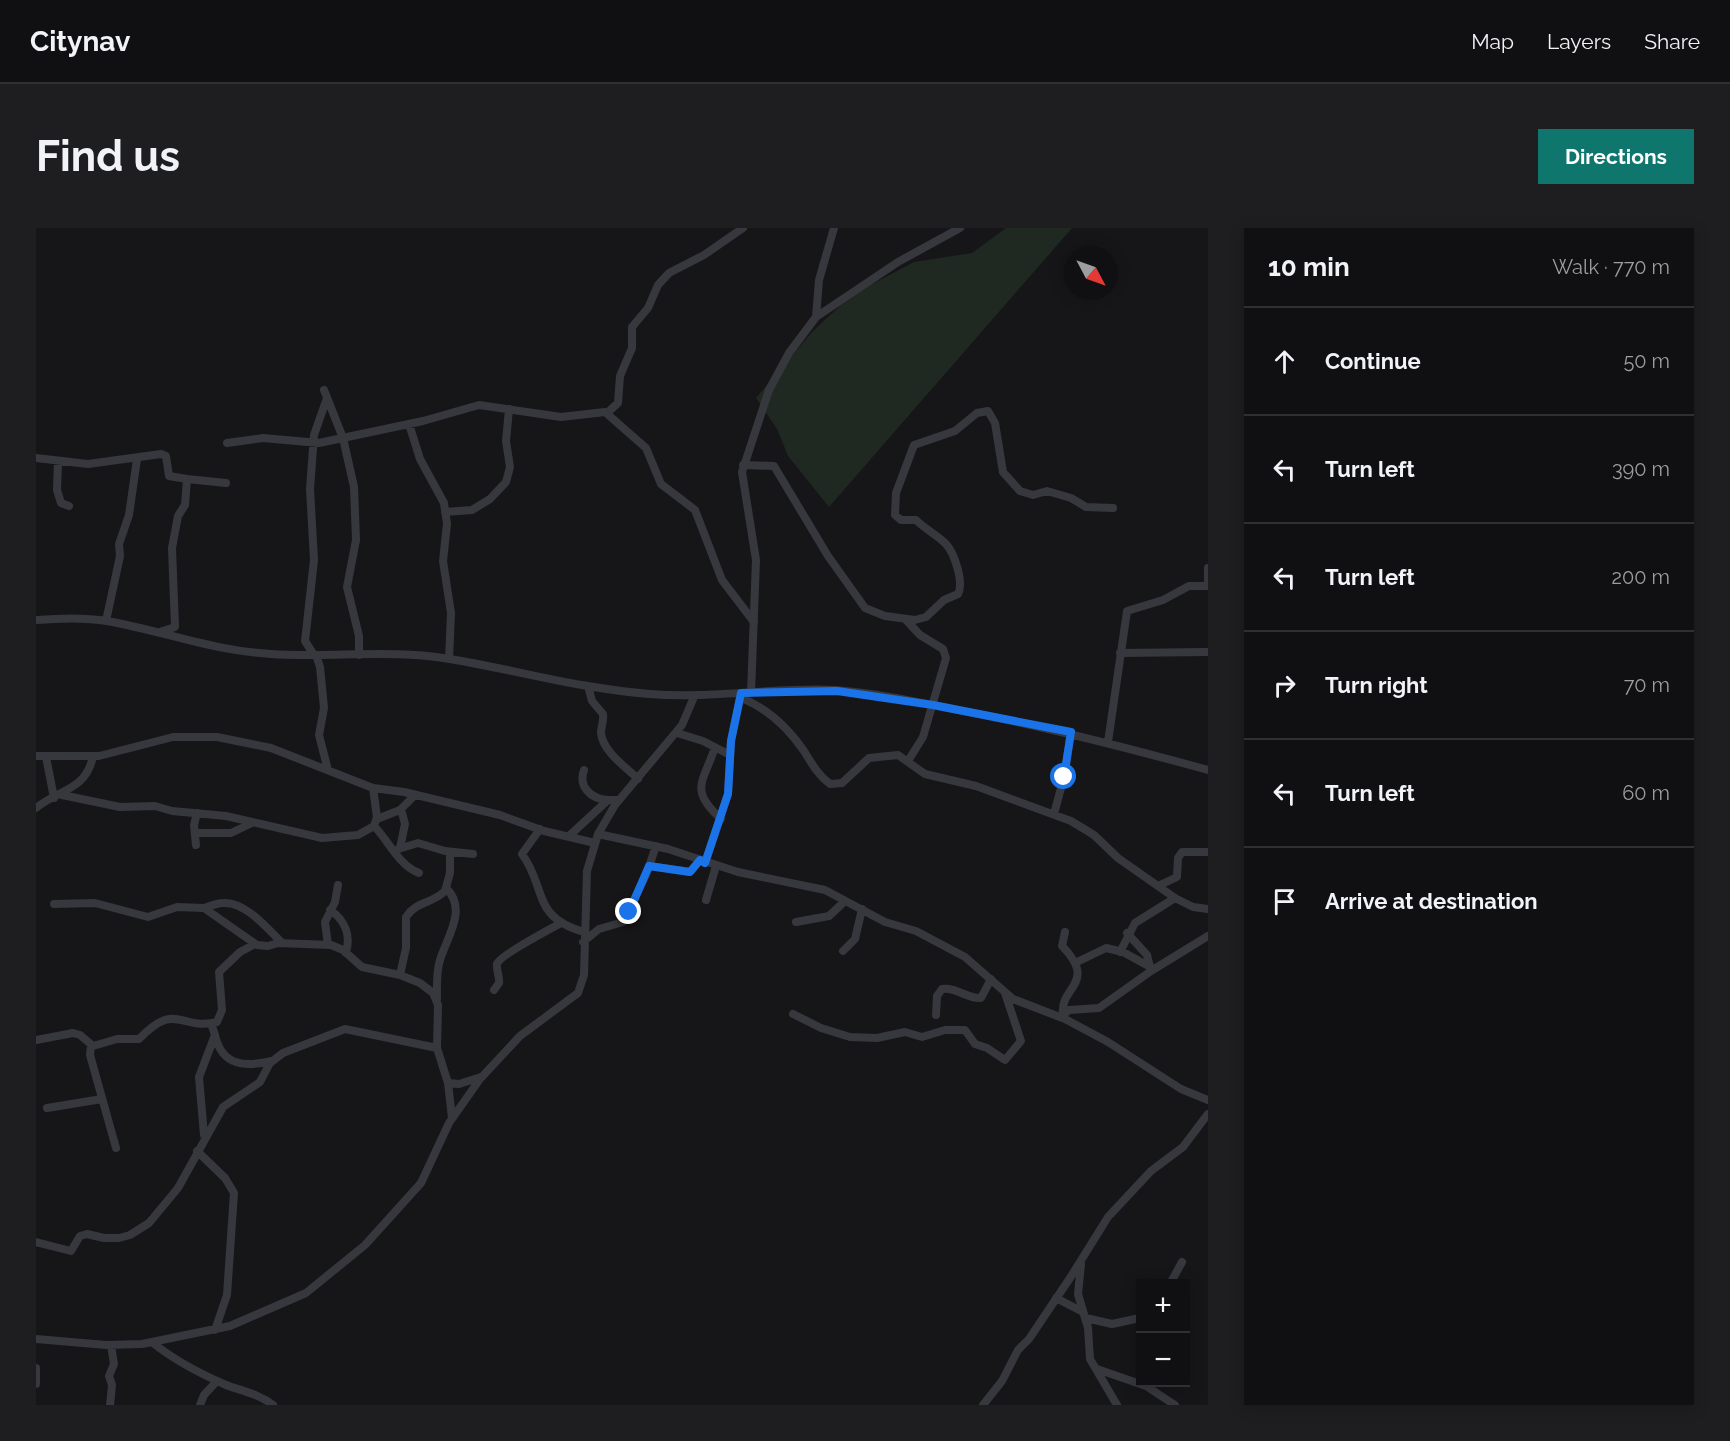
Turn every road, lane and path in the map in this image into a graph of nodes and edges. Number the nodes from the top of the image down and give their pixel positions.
1 (743, 228) edge
2 (834, 228) edge
3 (960, 228) edge
4 (816, 317) junction
5 (508, 409) junction
6 (607, 413) junction
7 (409, 424) junction
8 (343, 438) junction
9 (227, 443) dead end
10 (313, 444) junction
11 (36, 458) edge
12 (137, 459) junction
13 (58, 461) junction
14 (743, 465) junction
15 (188, 479) junction
16 (226, 483) dead end
17 (69, 506) dead end
18 (1113, 508) dead end
19 (445, 512) junction
20 (1208, 568) edge
21 (1208, 580) edge
22 (1208, 586) edge
23 (36, 620) edge
24 (106, 621) junction
25 (754, 622) junction
26 (912, 623) junction
27 (157, 633) junction
28 (1208, 652) edge
29 (1120, 653) junction
30 (315, 655) junction
31 (359, 655) junction
32 (449, 659) junction
33 (588, 686) junction
34 (751, 693) junction
35 (741, 695) junction
36 (694, 697) junction
37 (933, 705) junction
38 (1071, 732) junction
39 (676, 733) junction
40 (1108, 742) junction
41 (715, 747) junction
42 (730, 755) junction
43 (36, 756) edge
44 (93, 756) junction
45 (46, 757) junction
46 (908, 761) junction
47 (328, 770) junction
48 (584, 770) dead end
49 (1208, 770) edge
50 (638, 779) junction
51 (373, 788) junction
52 (415, 795) junction
53 (58, 796) junction
54 (608, 800) junction
55 (619, 800) junction
56 (36, 808) edge
57 (401, 809) junction
58 (197, 813) junction
59 (1054, 814) junction
60 (721, 819) junction
61 (375, 822) junction
62 (252, 823) junction
63 (540, 829) junction
64 (195, 833) junction
65 (568, 836) junction
66 (596, 838) junction
67 (196, 845) dead end
68 (656, 846) junction
69 (397, 849) junction
70 (450, 852) junction
71 (1208, 852) edge
72 (473, 854) dead end
73 (702, 862) junction
74 (649, 866) junction
75 (716, 866) junction
76 (418, 873) dead end
77 (338, 885) dead end
78 (1160, 885) junction
79 (446, 888) junction
80 (1175, 898) junction
81 (706, 900) dead end
82 (845, 901) junction
83 (54, 904) dead end
84 (204, 908) junction
85 (862, 909) junction
86 (1208, 909) edge
87 (330, 910) junction
88 (796, 922) dead end
89 (561, 923) junction
90 (584, 932) junction
91 (1065, 932) dead end
92 (1128, 933) junction
93 (1208, 936) edge
94 (583, 942) junction
95 (282, 943) junction
96 (255, 944) junction
97 (328, 945) junction
98 (843, 951) dead end
99 (1120, 952) junction
100 (346, 953) junction
101 (1075, 963) junction
102 (1152, 968) junction
103 (400, 975) junction
104 (991, 980) junction
105 (494, 990) dead end
106 (1005, 992) junction
107 (437, 999) junction
108 (1031, 1008) junction
109 (793, 1014) dead end
110 (936, 1015) dead end
111 (1062, 1015) junction
112 (1012, 1016) junction
113 (211, 1023) junction
114 (215, 1035) junction
115 (36, 1040) edge
116 (91, 1045) junction
117 (437, 1048) junction
118 (272, 1061) junction
119 (482, 1077) junction
120 (448, 1083) junction
121 (102, 1099) junction
122 (1208, 1100) edge
123 (47, 1108) dead end
124 (1208, 1114) edge
125 (452, 1118) junction
126 (203, 1139) junction
127 (116, 1148) dead end
128 (197, 1151) junction
129 (36, 1242) edge
130 (1081, 1260) junction
131 (1182, 1262) dead end
132 (1173, 1279) edge
133 (1056, 1298) junction
134 (1084, 1315) junction
135 (1136, 1319) edge
136 (215, 1330) junction
137 (36, 1339) edge
138 (153, 1343) junction
139 (111, 1345) junction
140 (36, 1368) edge
141 (1095, 1368) junction
142 (217, 1381) junction
143 (36, 1384) edge
144 (252, 1394) junction
145 (110, 1405) edge
146 (200, 1405) edge
147 (260, 1405) edge
148 (273, 1405) edge
149 (983, 1405) edge
150 (1117, 1405) edge
151 (1174, 1405) edge

1 - 6 street
2 - 4 street
3 - 4 street
4 - 14 street
5 - 6 street
5 - 7 street
5 - 19 street
6 - 25 street
7 - 8 street
7 - 19 street
8 - 10 street
8 - 10 street
8 - 31 street
9 - 10 street
10 - 30 street
11 - 13 street
12 - 13 street
12 - 15 street
12 - 24 street
13 - 17 street
14 - 25 street
14 - 26 street
15 - 16 street
15 - 27 street
18 - 26 street
19 - 32 street
20 - 21 street
22 - 29 street
23 - 24 street
24 - 27 street
25 - 34 street
26 - 37 street
27 - 30 street
28 - 29 street
29 - 40 street
30 - 31 street
30 - 47 street
31 - 32 street
32 - 33 street
33 - 36 street
33 - 50 street
34 - 35 street
34 - 37 street
35 - 36 street
35 - 42 street
35 - 46 street
36 - 39 street
37 - 38 street
37 - 46 street
38 - 40 street
38 - 59 street
39 - 41 street
39 - 50 street
40 - 49 street
41 - 42 street
41 - 60 street
42 - 60 street
43 - 45 street
44 - 45 street
44 - 47 street
44 - 53 street
45 - 53 street
46 - 59 street
47 - 51 street
48 - 54 street
50 - 55 street
51 - 52 street
51 - 61 street
52 - 57 street
52 - 63 street
53 - 56 street
53 - 58 street
54 - 55 street
54 - 65 street
55 - 66 street
57 - 61 street
57 - 69 street
58 - 62 street
58 - 64 street
59 - 78 street
60 - 73 street
61 - 62 street
61 - 69 street
62 - 64 street
63 - 65 street
63 - 89 street
64 - 67 street
65 - 66 street
66 - 68 street
66 - 90 street
68 - 73 street
68 - 74 street
69 - 70 street
69 - 76 street
70 - 72 street
70 - 79 street
71 - 78 street
73 - 74 street
73 - 75 street
74 - 94 street
75 - 81 street
75 - 82 street
77 - 87 street
78 - 80 street
79 - 103 street
79 - 107 street
80 - 86 street
80 - 92 street
82 - 85 street
82 - 88 street
83 - 84 street
84 - 95 street
84 - 96 street
85 - 98 street
85 - 104 street
87 - 97 street
87 - 100 street
89 - 90 street
89 - 105 street
90 - 94 street
91 - 101 street
92 - 99 street
92 - 102 street
93 - 102 street
94 - 119 street
95 - 96 street
95 - 97 street
96 - 113 street
97 - 100 street
99 - 101 street
99 - 102 street
100 - 103 street
101 - 111 street
102 - 111 street
103 - 107 street
104 - 106 street
104 - 110 street
106 - 108 street
106 - 112 street
107 - 117 street
108 - 111 street
108 - 112 street
109 - 112 street
111 - 122 street
113 - 114 street
113 - 116 street
114 - 118 street
114 - 126 street
115 - 116 street
116 - 121 street
117 - 118 street
117 - 120 street
118 - 126 street
119 - 120 street
119 - 125 street
120 - 125 street
121 - 123 street
121 - 127 street
124 - 130 street
125 - 136 street
126 - 128 street
128 - 129 street
128 - 136 street
130 - 133 street
130 - 134 street
131 - 132 street
133 - 134 street
133 - 149 street
134 - 135 street
134 - 141 street
136 - 138 street
137 - 139 street
138 - 139 street
138 - 142 street
139 - 145 street
140 - 143 street
141 - 150 street
141 - 151 street
142 - 144 street
142 - 146 street
144 - 147 street
144 - 148 street

